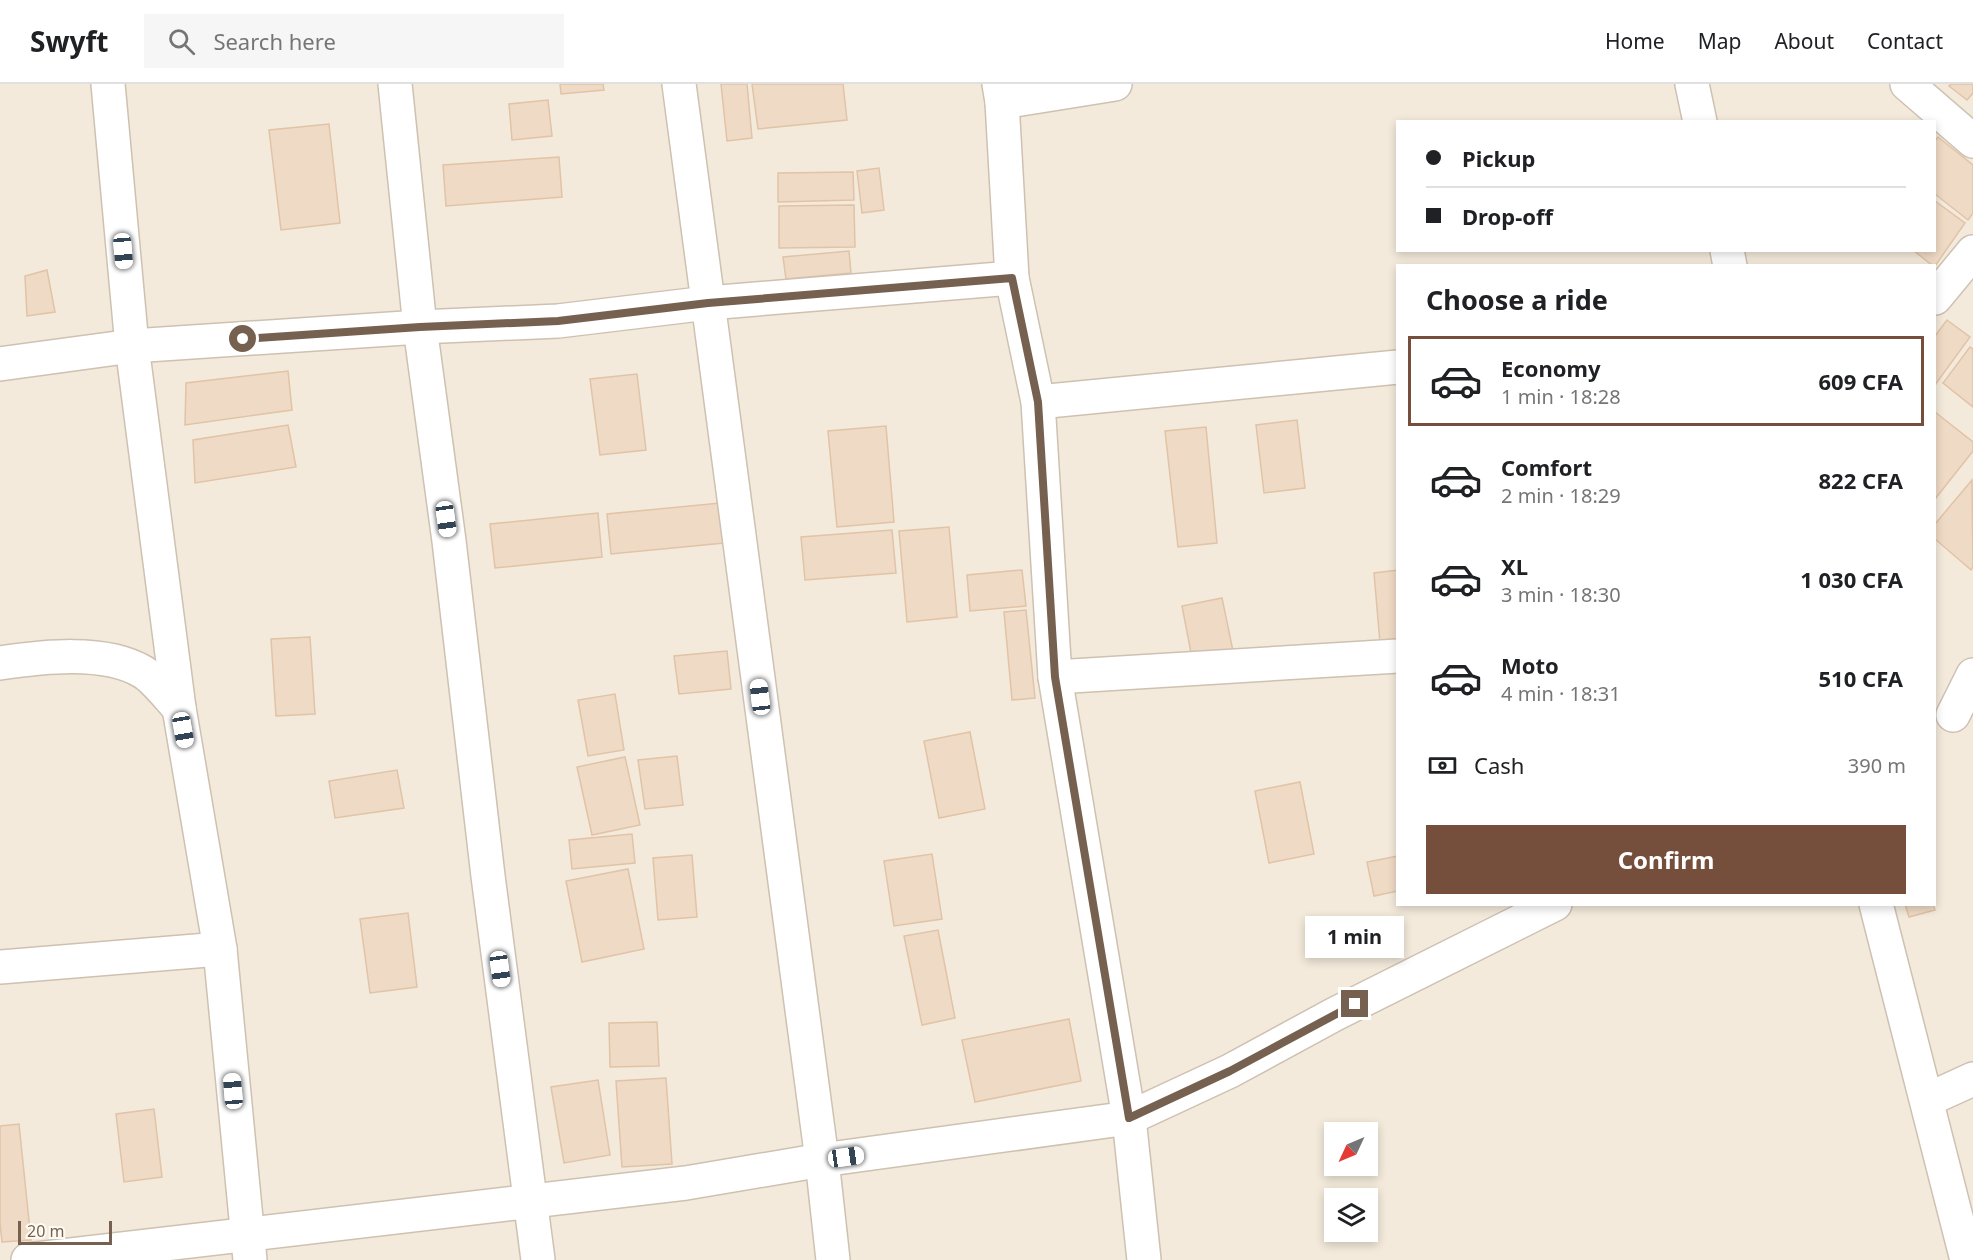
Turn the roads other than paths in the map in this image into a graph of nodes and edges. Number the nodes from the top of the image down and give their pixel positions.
1 (108, 84) edge
2 (395, 84) edge
3 (679, 84) edge
4 (1115, 84) edge
5 (1692, 84) edge
6 (1907, 84) edge
7 (1000, 93) edge
8 (1700, 120) edge
9 (1973, 141) edge
10 (1973, 252) edge
11 (1012, 278) junction
12 (1936, 297) edge
13 (708, 303) junction
14 (420, 327) junction
15 (132, 346) junction
16 (0, 364) edge
17 (1396, 367) edge
18 (1038, 402) junction
19 (1396, 656) edge
20 (0, 663) edge
21 (1973, 675) edge
22 (1055, 677) junction
23 (179, 708) junction
24 (1954, 715) edge
25 (1551, 906) edge
26 (1877, 906) edge
27 (220, 949) junction
28 (0, 967) edge
29 (1973, 1079) edge
30 (1927, 1100) junction
31 (1129, 1118) junction
32 (822, 1160) junction
33 (531, 1202) junction
34 (248, 1247) edge
35 (28, 1260) edge
36 (538, 1260) edge
37 (833, 1260) edge
38 (1144, 1260) edge
39 (1967, 1260) edge

1 - 15 street
2 - 14 street
3 - 13 street
4 - 7 street
5 - 8 street
6 - 9 street
7 - 11 street
10 - 12 street
11 - 13 street
11 - 18 street
13 - 14 street
13 - 32 street
14 - 15 street
14 - 33 street
15 - 16 street
15 - 23 street
17 - 18 street
18 - 22 street
19 - 22 street
20 - 23 street
21 - 24 street
22 - 31 street
23 - 27 street
25 - 31 street
26 - 30 street
27 - 28 street
27 - 34 street
29 - 30 street
30 - 39 street
31 - 32 street
31 - 38 street
32 - 33 street
32 - 37 street
33 - 34 street
33 - 36 street
34 - 35 street

